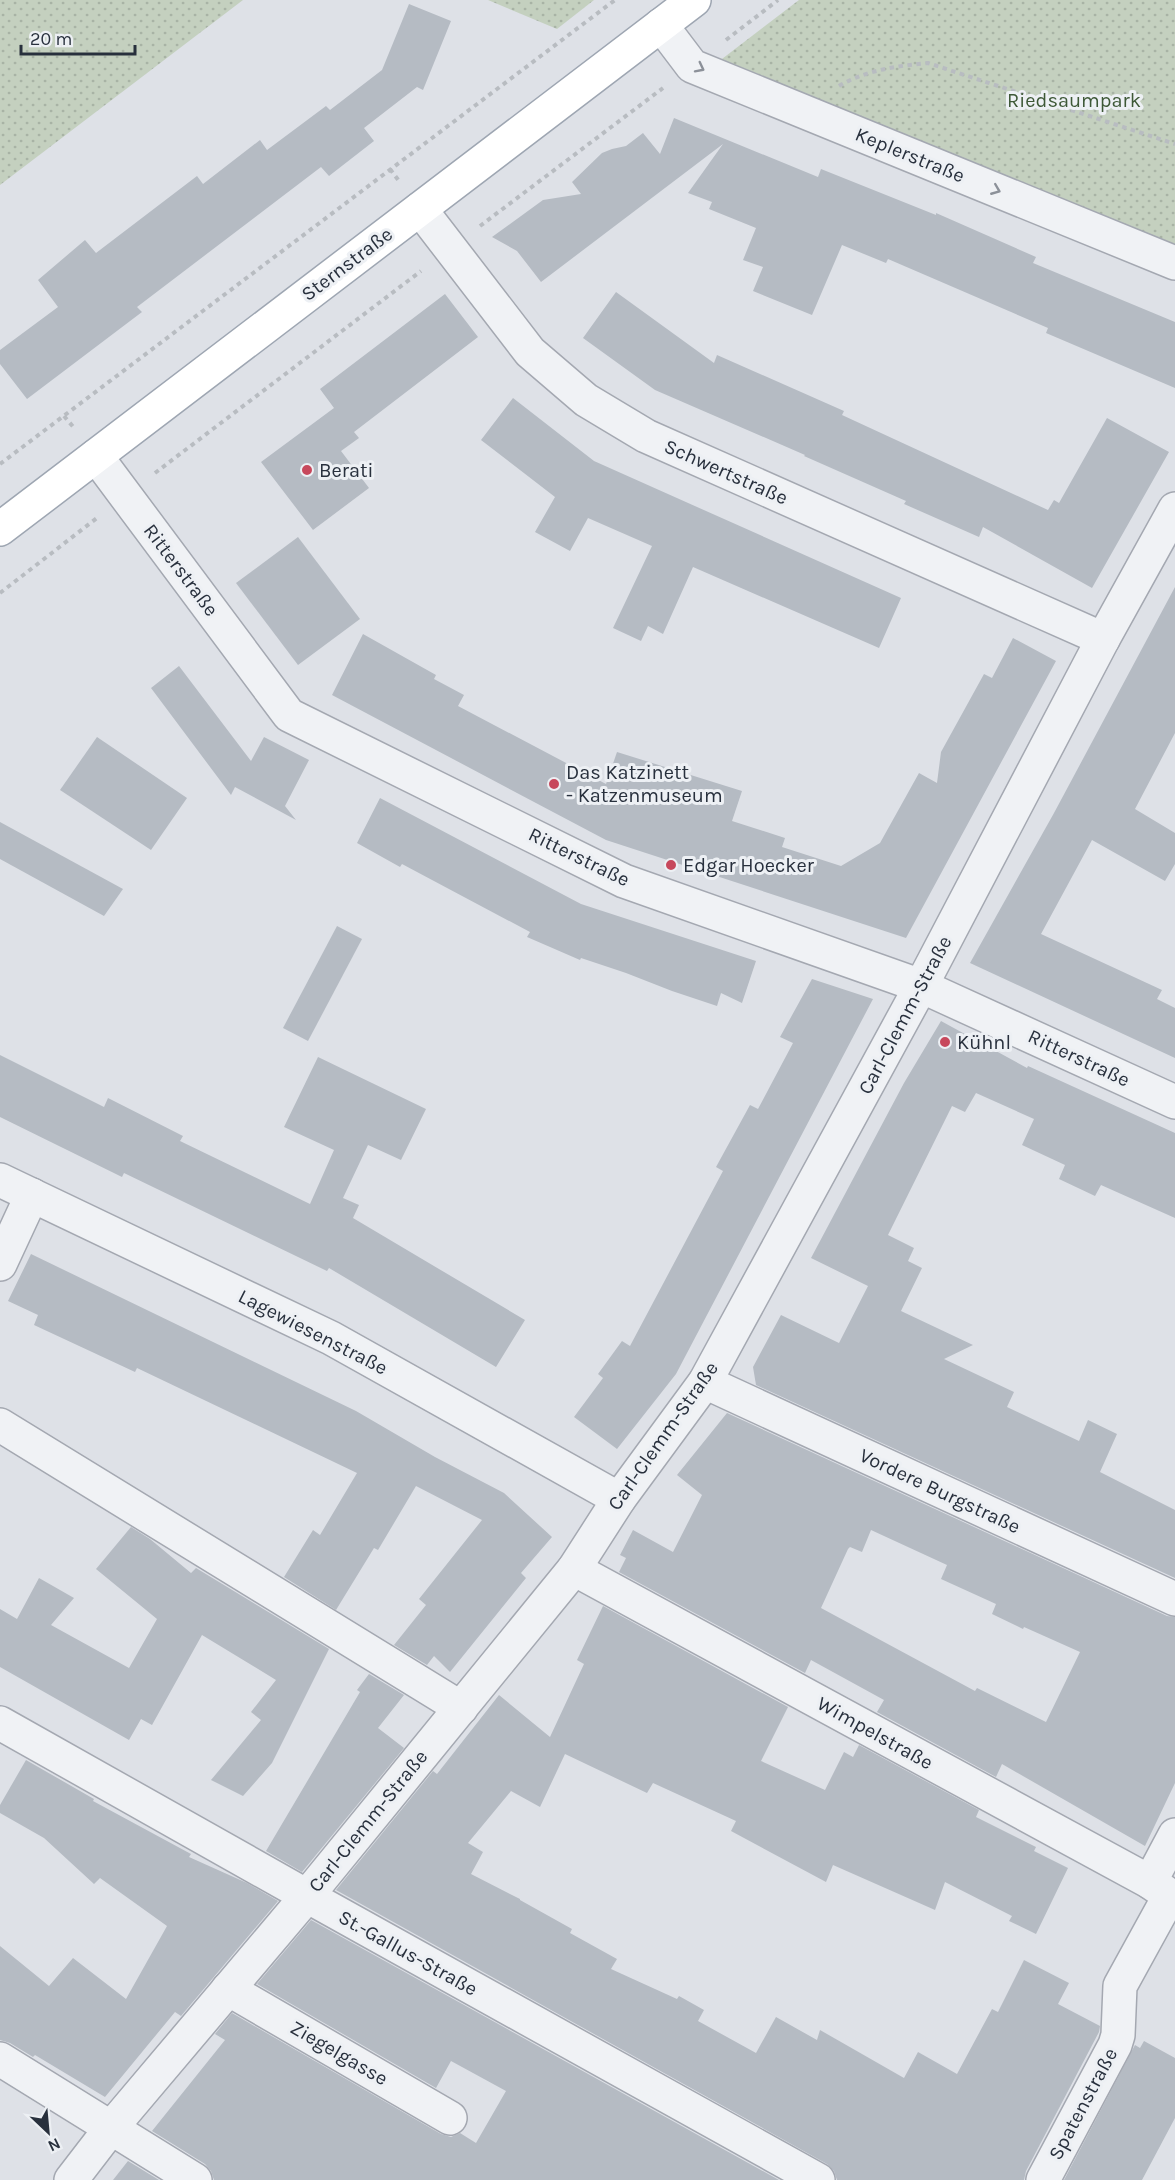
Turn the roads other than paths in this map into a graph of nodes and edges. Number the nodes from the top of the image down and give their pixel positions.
1 (694, 0) edge
2 (661, 25) junction
3 (420, 209) junction
4 (1175, 263) edge
5 (96, 456) junction
6 (1175, 509) edge
7 (0, 529) edge
8 (1103, 639) junction
9 (921, 986) junction
10 (1175, 1102) edge
11 (0, 1180) edge
12 (32, 1195) junction
13 (0, 1264) edge
14 (705, 1382) junction
15 (0, 1425) edge
16 (619, 1499) junction
17 (574, 1569) junction
18 (1175, 1599) edge
19 (462, 1707) junction
20 (0, 1723) edge
21 (1175, 1835) edge
22 (1165, 1892) edge
23 (307, 1896) junction
24 (228, 1989) junction
25 (0, 2059) edge
26 (450, 2118) dead end
27 (111, 2128) junction
28 (71, 2180) edge
29 (195, 2180) edge
30 (819, 2180) edge
31 (1044, 2180) edge

1 - 2 main road, Sternstraße
2 - 3 main road, Sternstraße
2 -> 4 street, Keplerstraße
3 - 5 main road, Sternstraße
3 - 8 street, Schwertstraße
5 - 7 main road, Sternstraße
5 - 9 street, Ritterstraße
6 - 8 street, Carl-Clemm-Straße
8 - 9 street, Carl-Clemm-Straße
9 - 10 street, Ritterstraße
9 - 14 street, Carl-Clemm-Straße
11 - 12 street, Lagewiesenstraße
12 - 13 street
12 - 16 street, Lagewiesenstraße
14 - 16 street, Carl-Clemm-Straße
14 - 18 street, Vordere Burgstraße
15 - 19 street
16 - 17 street, Carl-Clemm-Straße
17 - 19 street, Carl-Clemm-Straße
17 - 22 street, Wimpelstraße
19 - 23 street, Carl-Clemm-Straße
20 - 23 street, St.-Gallus-Straße
21 - 22 street, Spatenstraße
22 - 31 street, Spatenstraße
23 - 24 street, Carl-Clemm-Straße
23 - 30 street, St.-Gallus-Straße
24 - 26 street, Ziegelgasse
24 - 27 street, Carl-Clemm-Straße
25 - 27 street
27 - 28 street, Carl-Clemm-Straße
27 - 29 street

